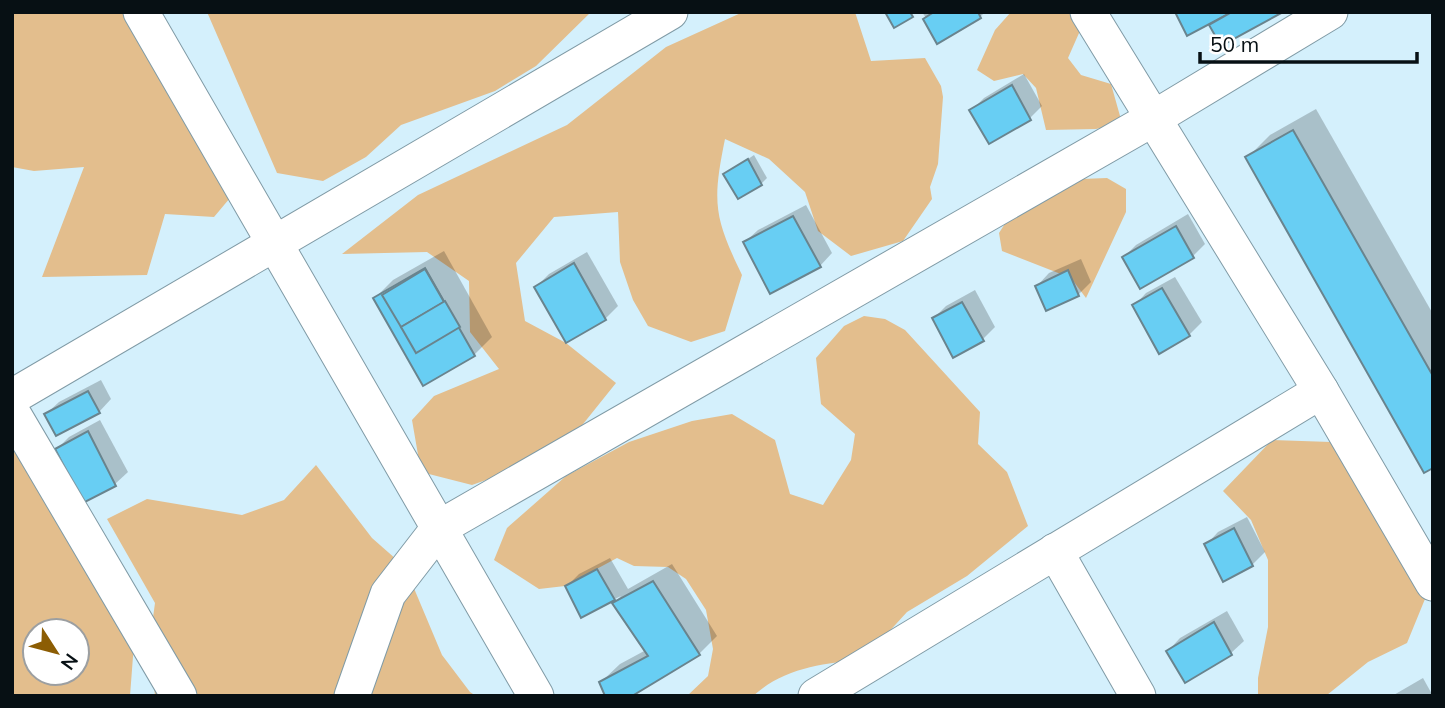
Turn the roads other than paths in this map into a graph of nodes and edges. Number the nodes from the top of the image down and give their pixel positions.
1 (141, 12) edge
2 (670, 12) edge
3 (1088, 12) edge
4 (1331, 12) edge
5 (1154, 118) junction
6 (274, 243) junction
7 (1321, 391) junction
8 (12, 397) edge
9 (12, 412) edge
10 (439, 528) junction
11 (1055, 551) junction
12 (1433, 583) edge
13 (179, 696) edge
14 (352, 696) edge
15 (536, 696) edge
16 (816, 696) edge
17 (1138, 696) edge

1 - 6 street
2 - 6 street
3 - 5 street
4 - 5 street
5 - 7 street
5 - 10 street
6 - 8 street
6 - 10 street
7 - 11 street
7 - 12 street
9 - 13 street
10 - 14 street
10 - 15 street
11 - 16 street
11 - 17 street

